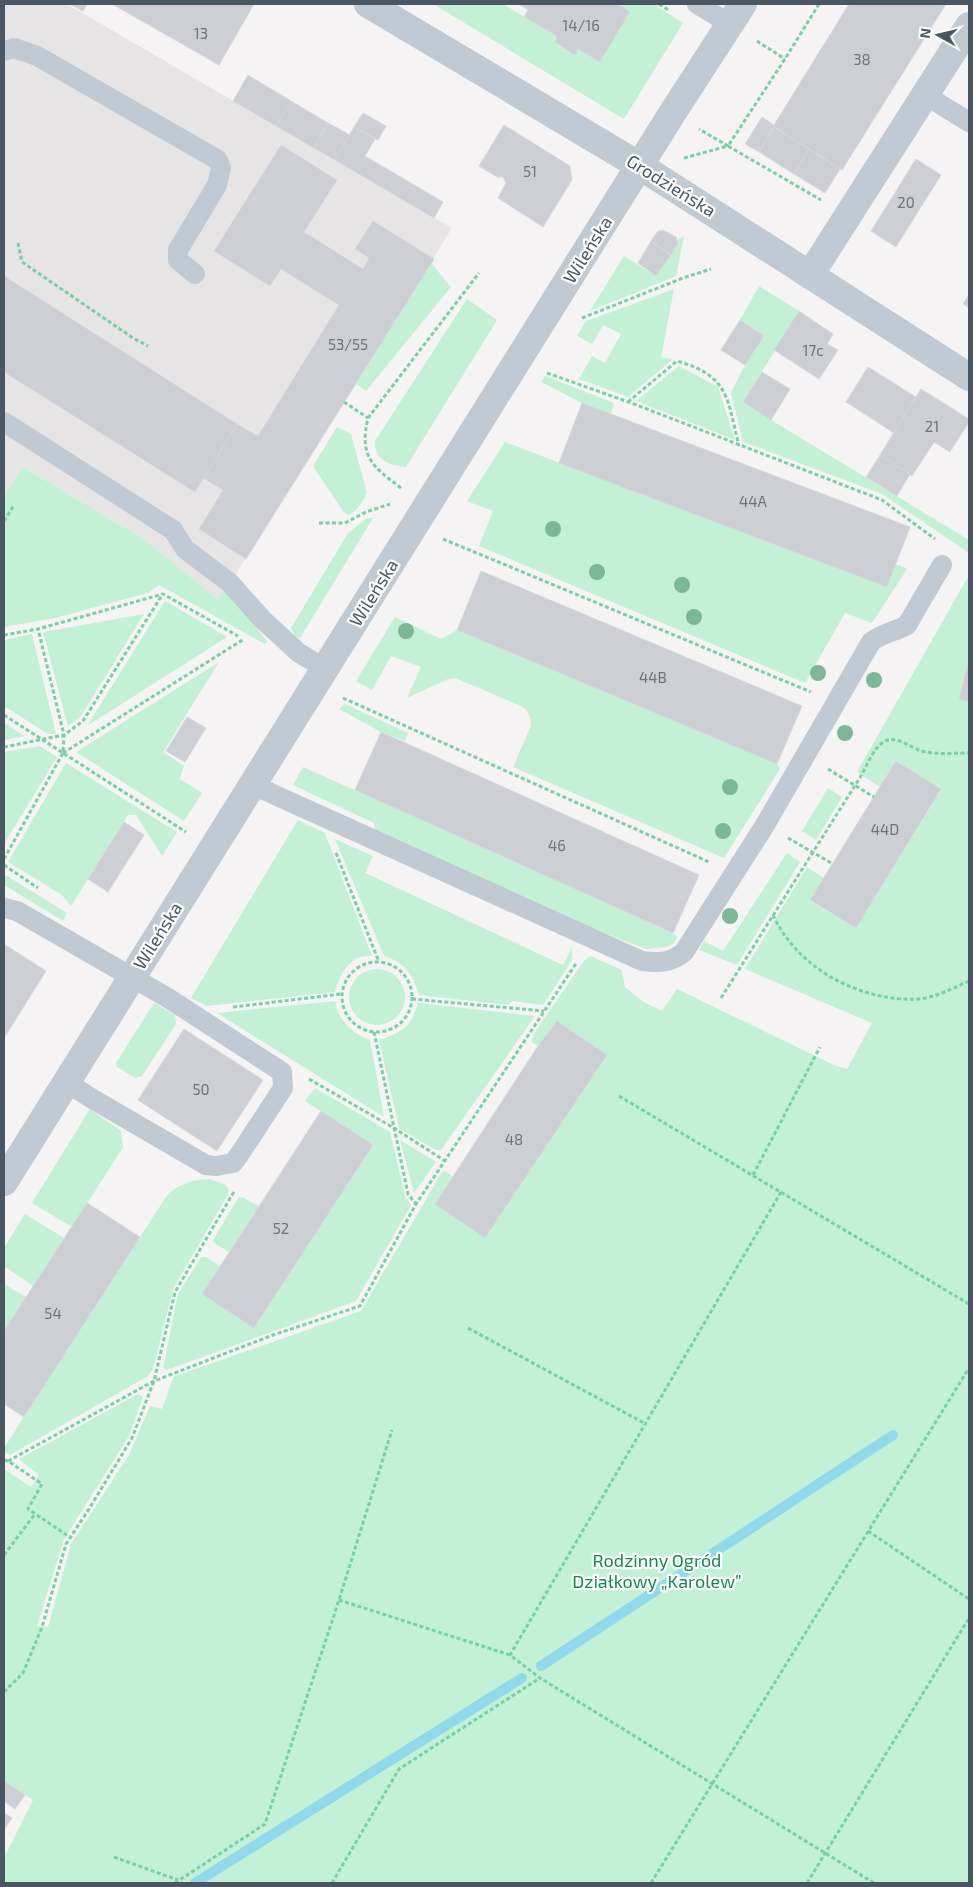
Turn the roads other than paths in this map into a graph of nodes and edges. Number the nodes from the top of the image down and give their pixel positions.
1 (368, 4) edge
2 (696, 4) edge
3 (736, 14) edge
4 (969, 26) edge
5 (4, 51) edge
6 (925, 95) junction
7 (969, 122) edge
8 (640, 166) junction
9 (195, 274) dead end
10 (810, 275) junction
11 (969, 377) edge
12 (4, 422) edge
13 (942, 565) dead end
14 (326, 670) junction
15 (253, 785) junction
16 (4, 908) edge
17 (132, 977) junction
18 (66, 1082) junction
19 (4, 1182) edge

1 - 8 street, Grodzieńska
2 - 3 lane
3 - 8 street, Wileńska
4 - 6 street
5 - 9 lane
6 - 7 lane
6 - 10 street
8 - 10 street, Grodzieńska
8 - 14 street, Wileńska
10 - 11 street, Grodzieńska
12 - 14 lane
13 - 15 lane
14 - 15 street, Wileńska
15 - 17 street, Wileńska
16 - 17 lane
17 - 18 street, Wileńska
17 - 18 lane
18 - 19 street, Wileńska

